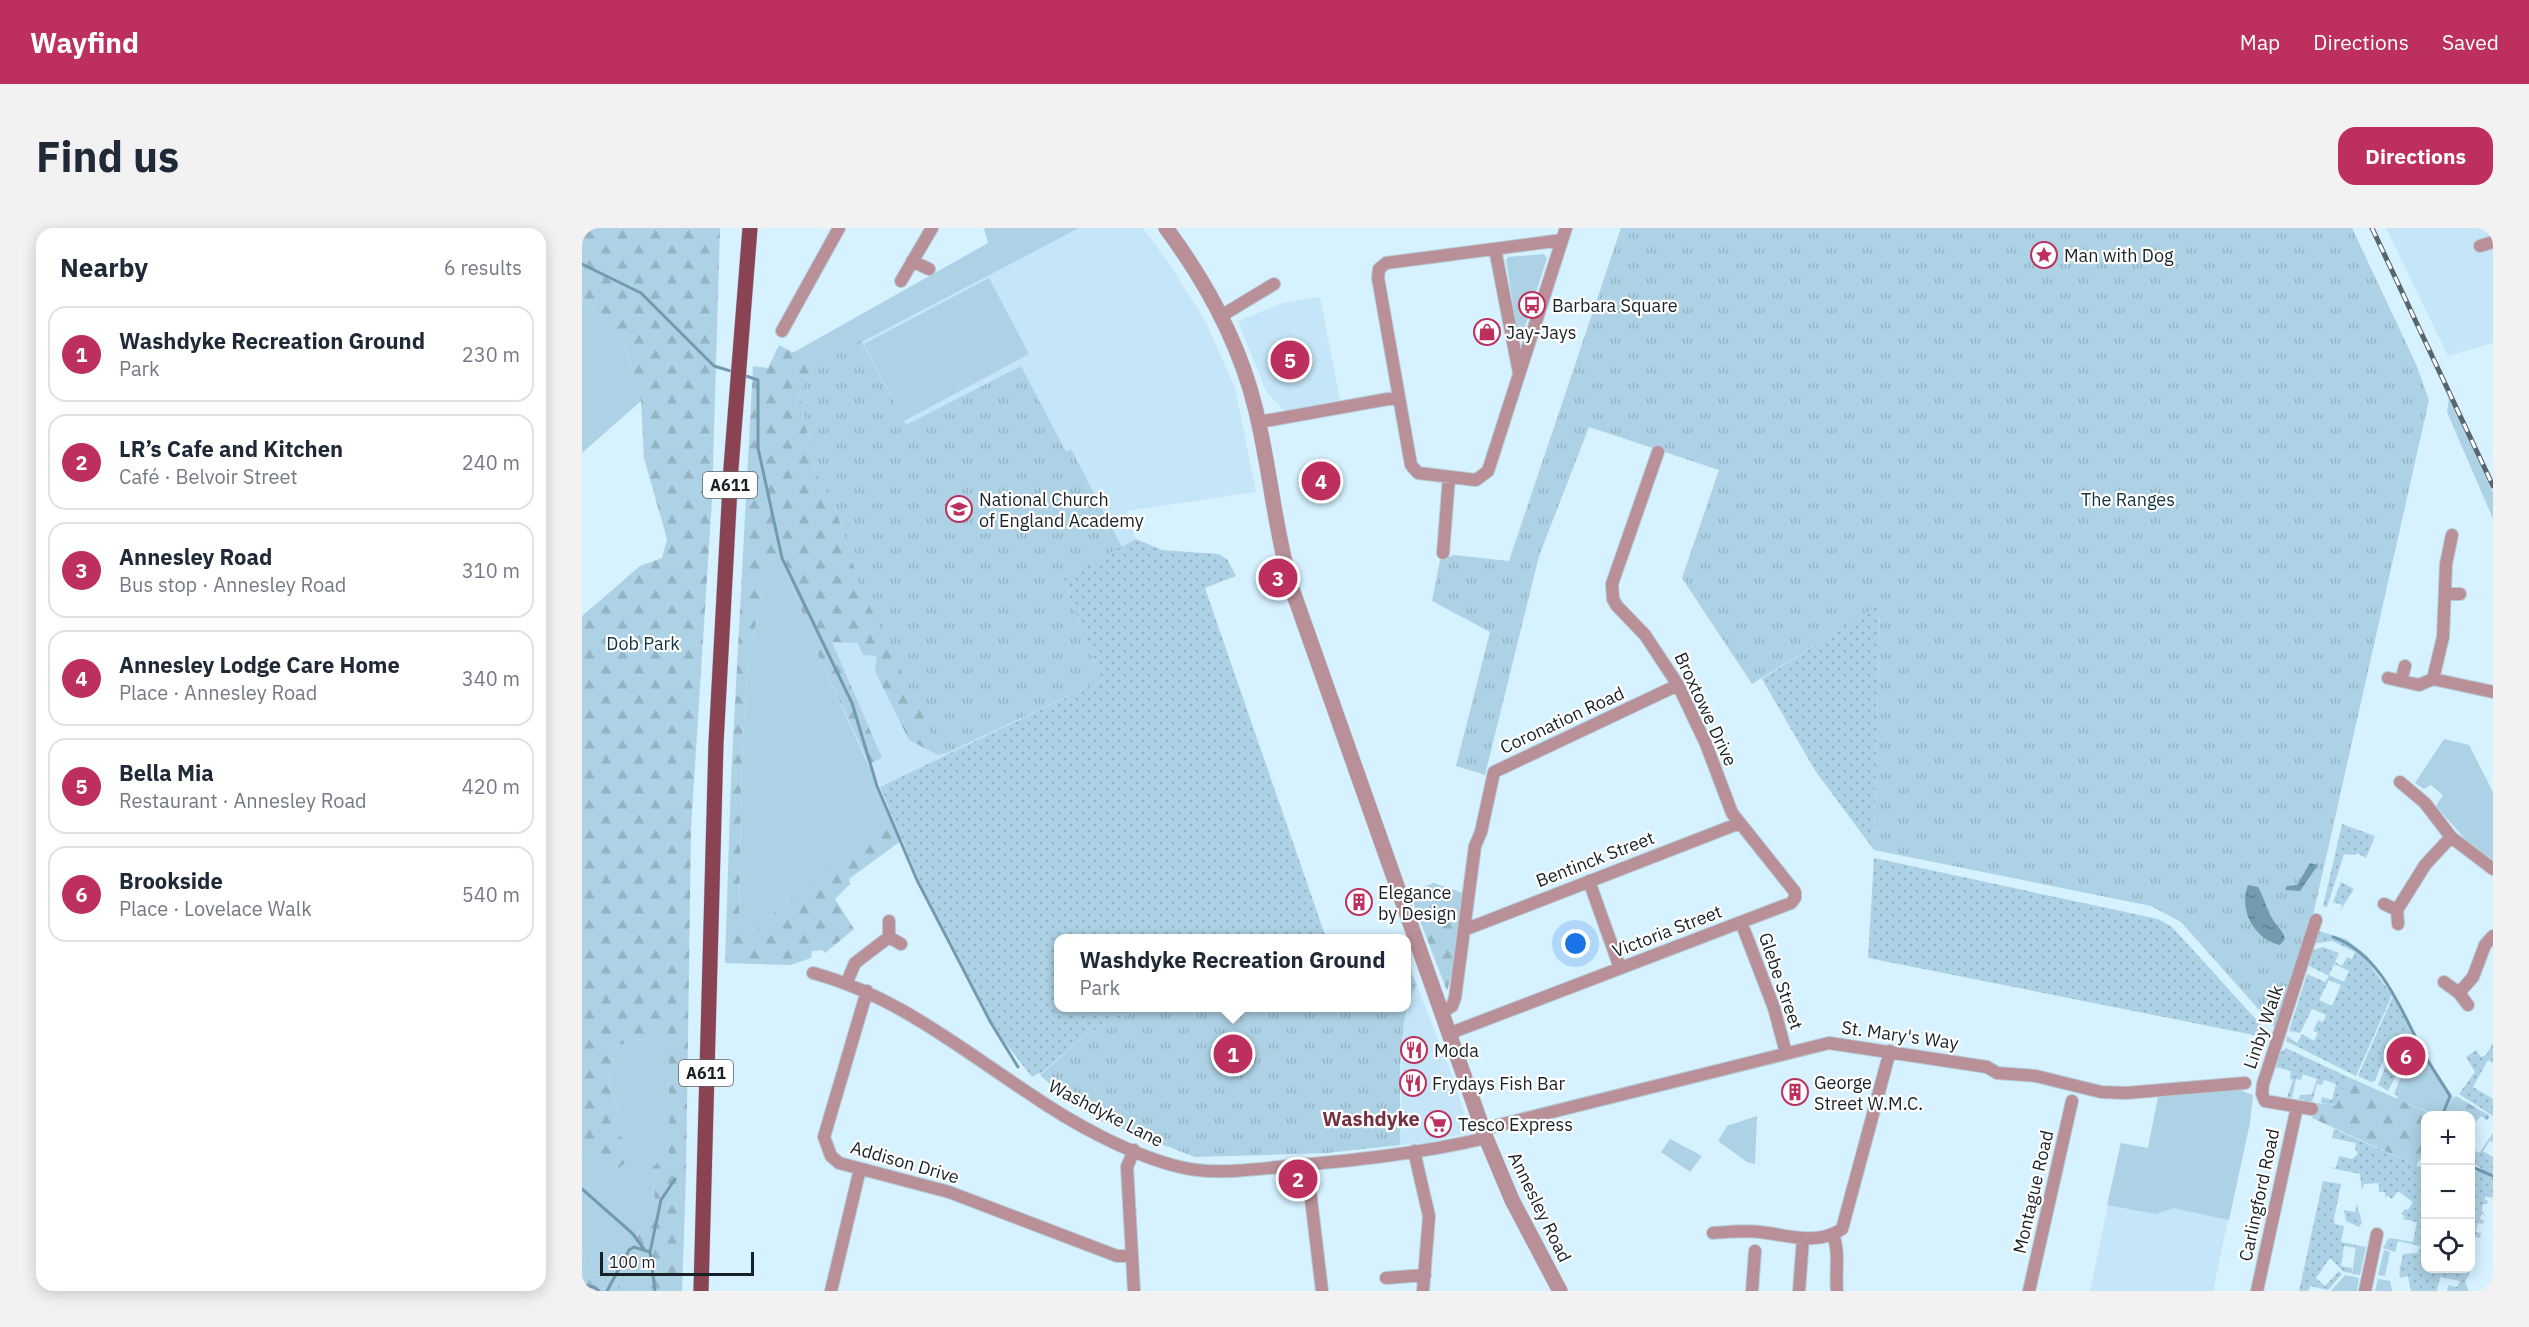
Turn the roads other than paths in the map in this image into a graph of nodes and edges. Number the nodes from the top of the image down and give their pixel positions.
1 (750, 228) edge
2 (839, 228) edge
3 (932, 228) edge
4 (1166, 228) edge
5 (1564, 234) edge
6 (2493, 242) edge
7 (2480, 246) dead end
8 (1495, 249) junction
9 (912, 261) junction
10 (929, 269) dead end
11 (901, 281) dead end
12 (1274, 284) dead end
13 (1221, 316) junction
14 (782, 331) dead end
15 (1519, 374) junction
16 (1399, 397) junction
17 (1258, 422) junction
18 (1658, 452) dead end
19 (1449, 477) junction
20 (2452, 535) dead end
21 (1443, 553) dead end
22 (2445, 594) junction
23 (2460, 594) dead end
24 (2405, 666) dead end
25 (2433, 679) junction
26 (1678, 685) junction
27 (2493, 692) edge
28 (2400, 782) dead end
29 (1740, 823) junction
30 (2451, 837) junction
31 (2493, 869) edge
32 (1589, 881) junction
33 (1795, 898) joint
34 (2384, 904) dead end
35 (2397, 910) junction
36 (2316, 920) dead end
37 (889, 921) dead end
38 (1741, 922) junction
39 (2398, 924) dead end
40 (1464, 930) junction
41 (2493, 936) edge
42 (889, 938) junction
43 (901, 944) dead end
44 (1620, 968) junction
45 (813, 973) dead end
46 (847, 982) junction
47 (2444, 982) dead end
48 (867, 990) junction
49 (2459, 993) junction
50 (2468, 1005) dead end
51 (1441, 1013) junction
52 (1448, 1034) junction
53 (1890, 1051) junction
54 (1786, 1053) junction
55 (2254, 1083) junction
56 (2072, 1101) dead end
57 (2297, 1107) junction
58 (2312, 1109) dead end
59 (1484, 1133) junction
60 (1134, 1150) junction
61 (1414, 1151) junction
62 (1307, 1165) junction
63 (860, 1168) junction
64 (1713, 1233) dead end
65 (2378, 1234) dead end
66 (1833, 1235) junction
67 (1803, 1238) junction
68 (1755, 1251) dead end
69 (1132, 1257) junction
70 (1425, 1275) junction
71 (1386, 1278) dead end
72 (701, 1291) edge
73 (831, 1291) edge
74 (1134, 1291) edge
75 (1322, 1291) edge
76 (1423, 1291) edge
77 (1560, 1291) edge
78 (1752, 1291) edge
79 (1799, 1291) edge
80 (1837, 1291) edge
81 (2029, 1291) edge
82 (2257, 1291) edge
83 (2365, 1291) edge

1 - 72 main road, A611
2 - 14 street
3 - 9 street
4 - 13 street, Annesley Road
5 - 8 street
5 - 15 street
6 - 7 street
8 - 15 street
8 - 16 street
9 - 10 street
9 - 11 street
12 - 13 street
13 - 17 street, Annesley Road
15 - 19 street
16 - 17 street
16 - 19 street
17 - 51 street, Annesley Road
18 - 26 street, Broxtowe Drive
19 - 21 street
20 - 22 street
22 - 23 street
22 - 25 street
24 - 25 street
25 - 27 street
26 - 29 street, Broxtowe Drive
26 - 40 street, Coronation Road
28 - 30 street
29 - 32 street, Bentinck Street
29 - 33 street, Broxtowe Drive
30 - 31 street
30 - 35 street
32 - 40 street, Bentinck Street
32 - 44 street
33 - 38 street, Victoria Street
34 - 35 street
35 - 39 street
36 - 55 street, Linby Walk
37 - 42 street
38 - 44 street, Victoria Street
38 - 54 street, Glebe Street
40 - 51 street, Coronation Road
41 - 49 street
42 - 43 street
42 - 46 street
44 - 52 street, Victoria Street
45 - 46 street, Washdyke Lane
46 - 48 street, Washdyke Lane
47 - 49 street
48 - 60 street, Washdyke Lane
48 - 63 street, Addison Drive
49 - 50 street
51 - 52 street, Annesley Road
52 - 59 street, Annesley Road
53 - 54 street, St. Mary's Way
53 - 55 street, St. Mary's Way
53 - 66 street
54 - 59 street, St. Mary's Way
55 - 57 street, Linby Walk
56 - 81 street, Montague Road
57 - 58 street, Linby Walk
57 - 82 street, Carlingford Road
59 - 61 street, Washdyke Lane
59 - 77 street, Annesley Road
60 - 62 street, Washdyke Lane
60 - 69 street
61 - 62 street, Washdyke Lane
61 - 70 street
62 - 75 street
63 - 69 street, Addison Drive
63 - 73 street
64 - 67 street
65 - 83 street
66 - 67 street
66 - 80 street
67 - 79 street
68 - 78 street
69 - 74 street
70 - 71 street
70 - 76 street

